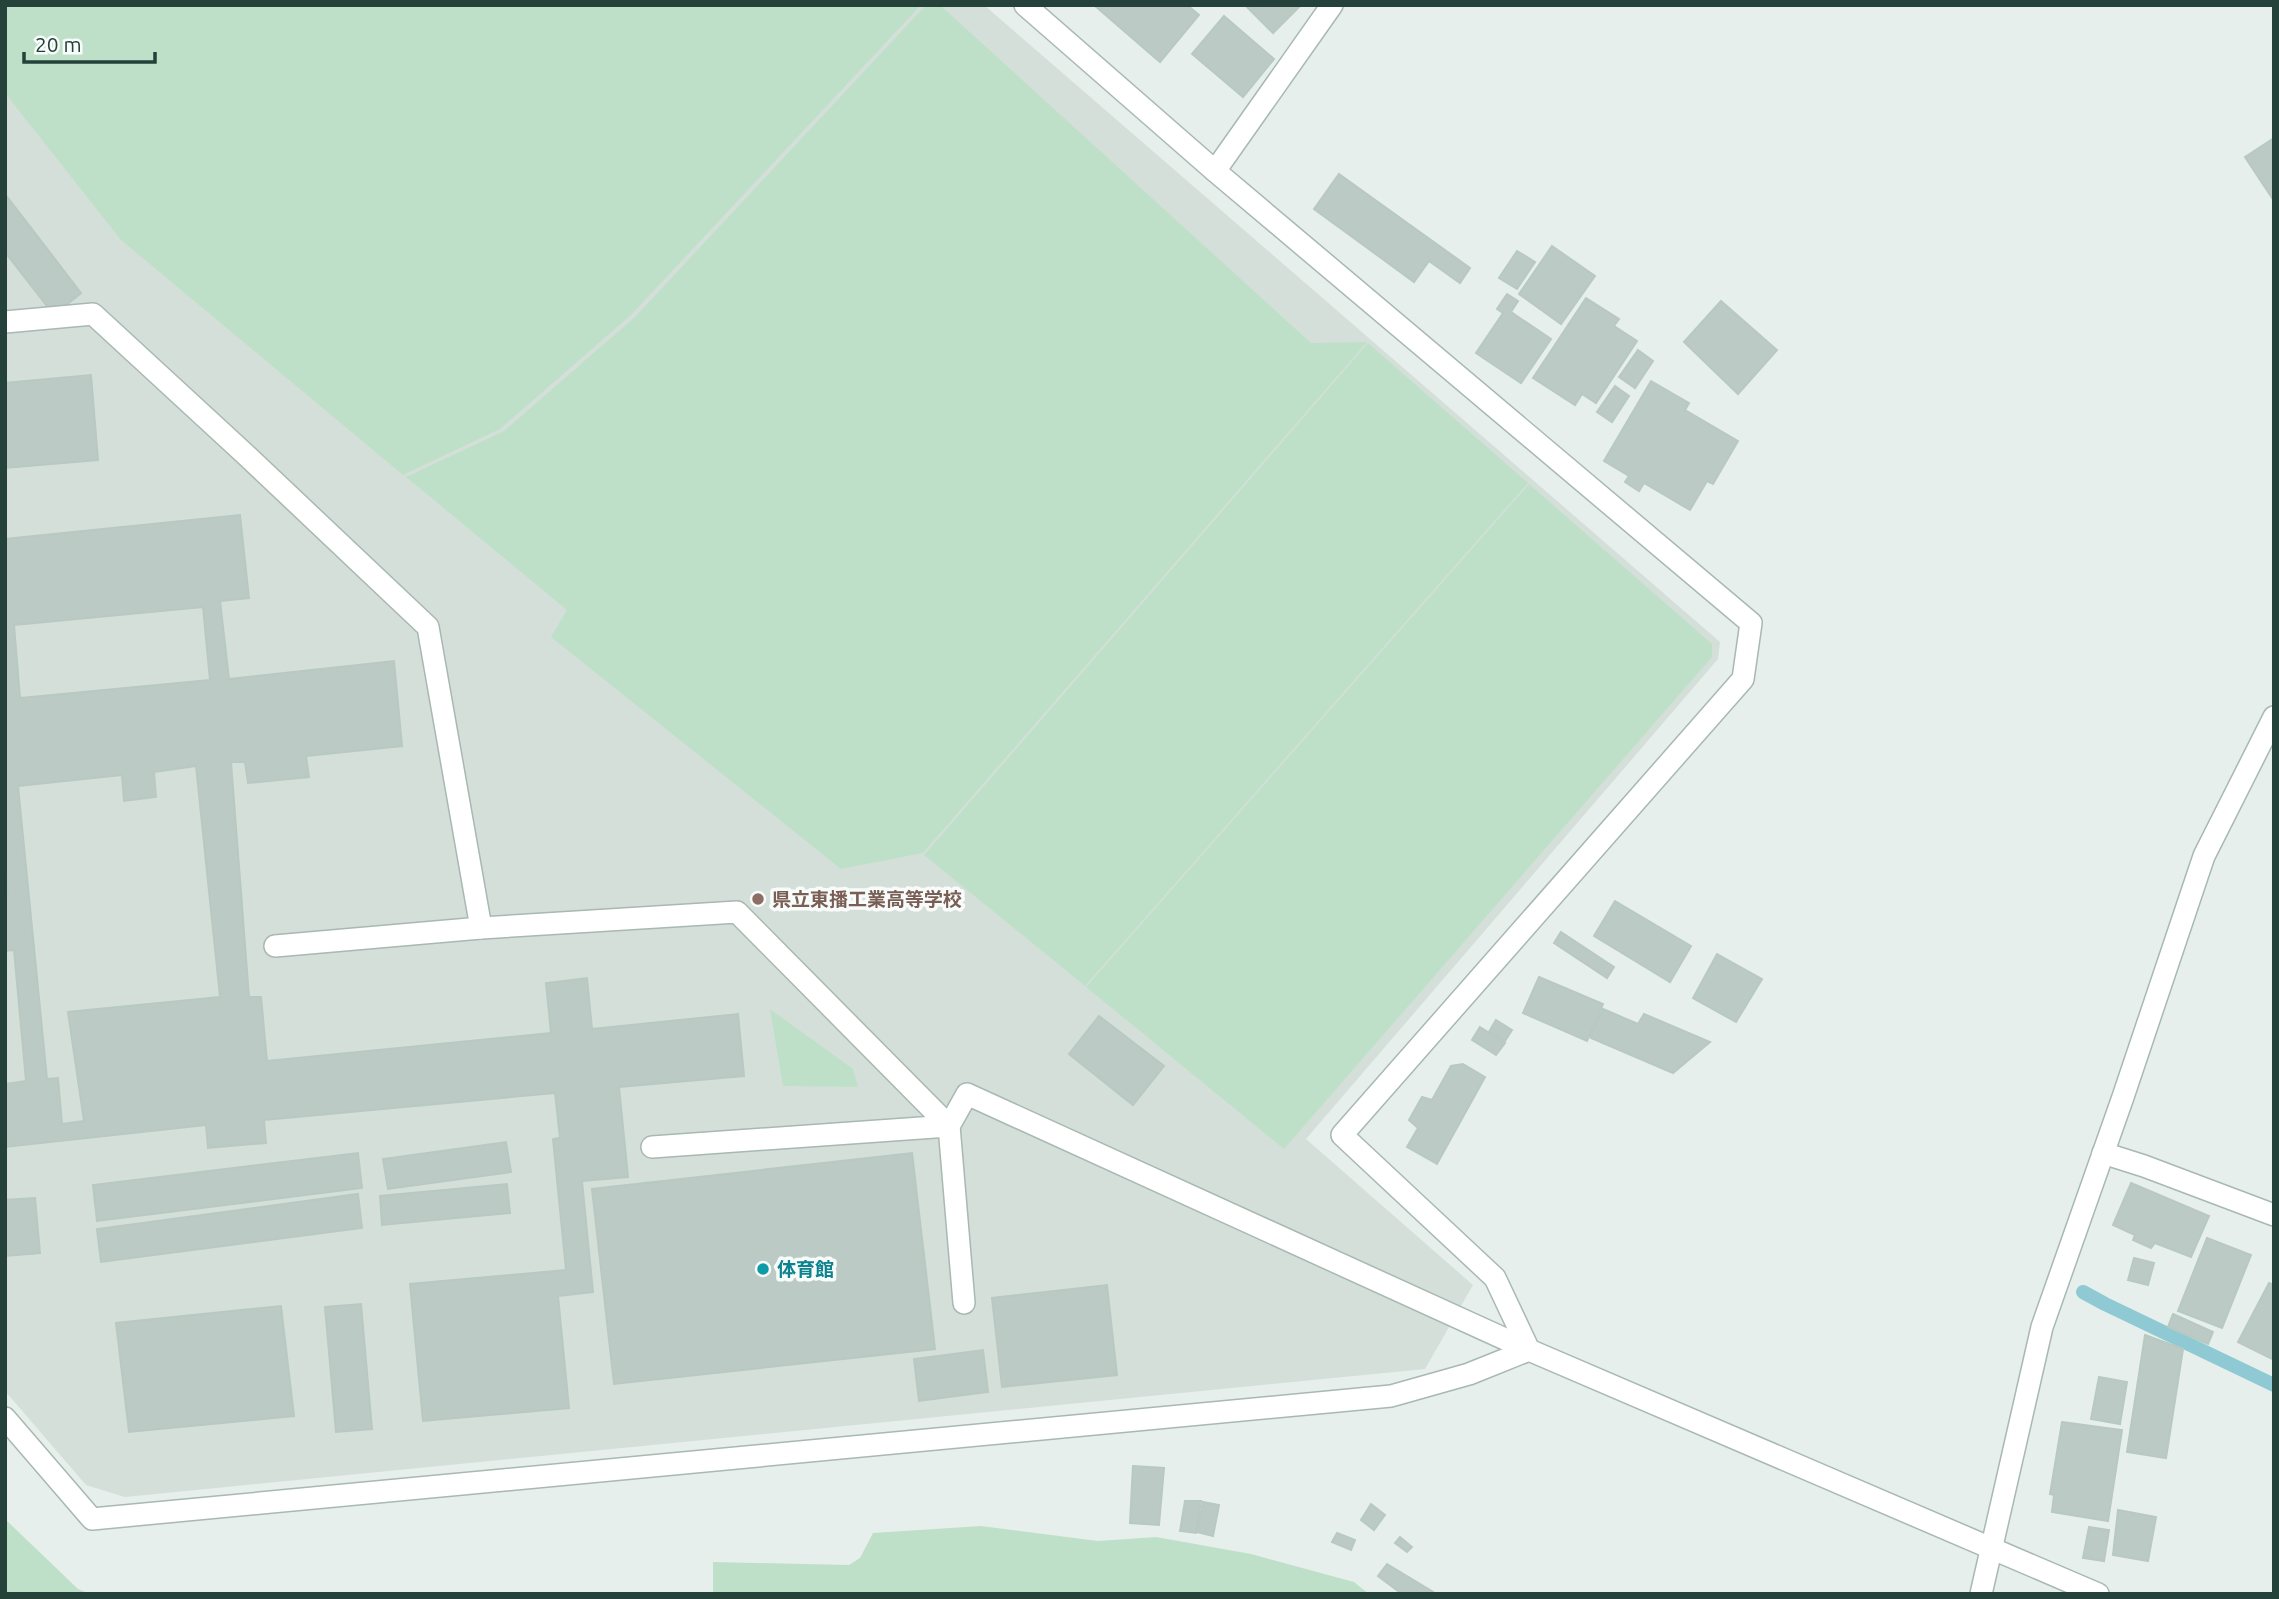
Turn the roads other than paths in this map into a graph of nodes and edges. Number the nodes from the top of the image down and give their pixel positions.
1 (1024, 5) edge
2 (1332, 5) edge
3 (1215, 171) junction
4 (5, 322) edge
5 (2274, 717) edge
6 (481, 928) junction
7 (275, 946) dead end
8 (949, 1126) junction
9 (652, 1147) dead end
10 (2103, 1153) junction
11 (2274, 1215) edge
12 (964, 1303) dead end
13 (1529, 1350) junction
14 (5, 1418) edge
15 (1993, 1547) junction
16 (1981, 1594) edge
17 (2098, 1594) edge

1 - 3 street
2 - 3 street
3 - 13 street
4 - 6 street
5 - 10 street
6 - 7 street
6 - 8 street
8 - 9 street
8 - 12 street
8 - 13 street
10 - 11 street
10 - 15 street
13 - 14 street
13 - 15 street
15 - 16 street
15 - 17 street

